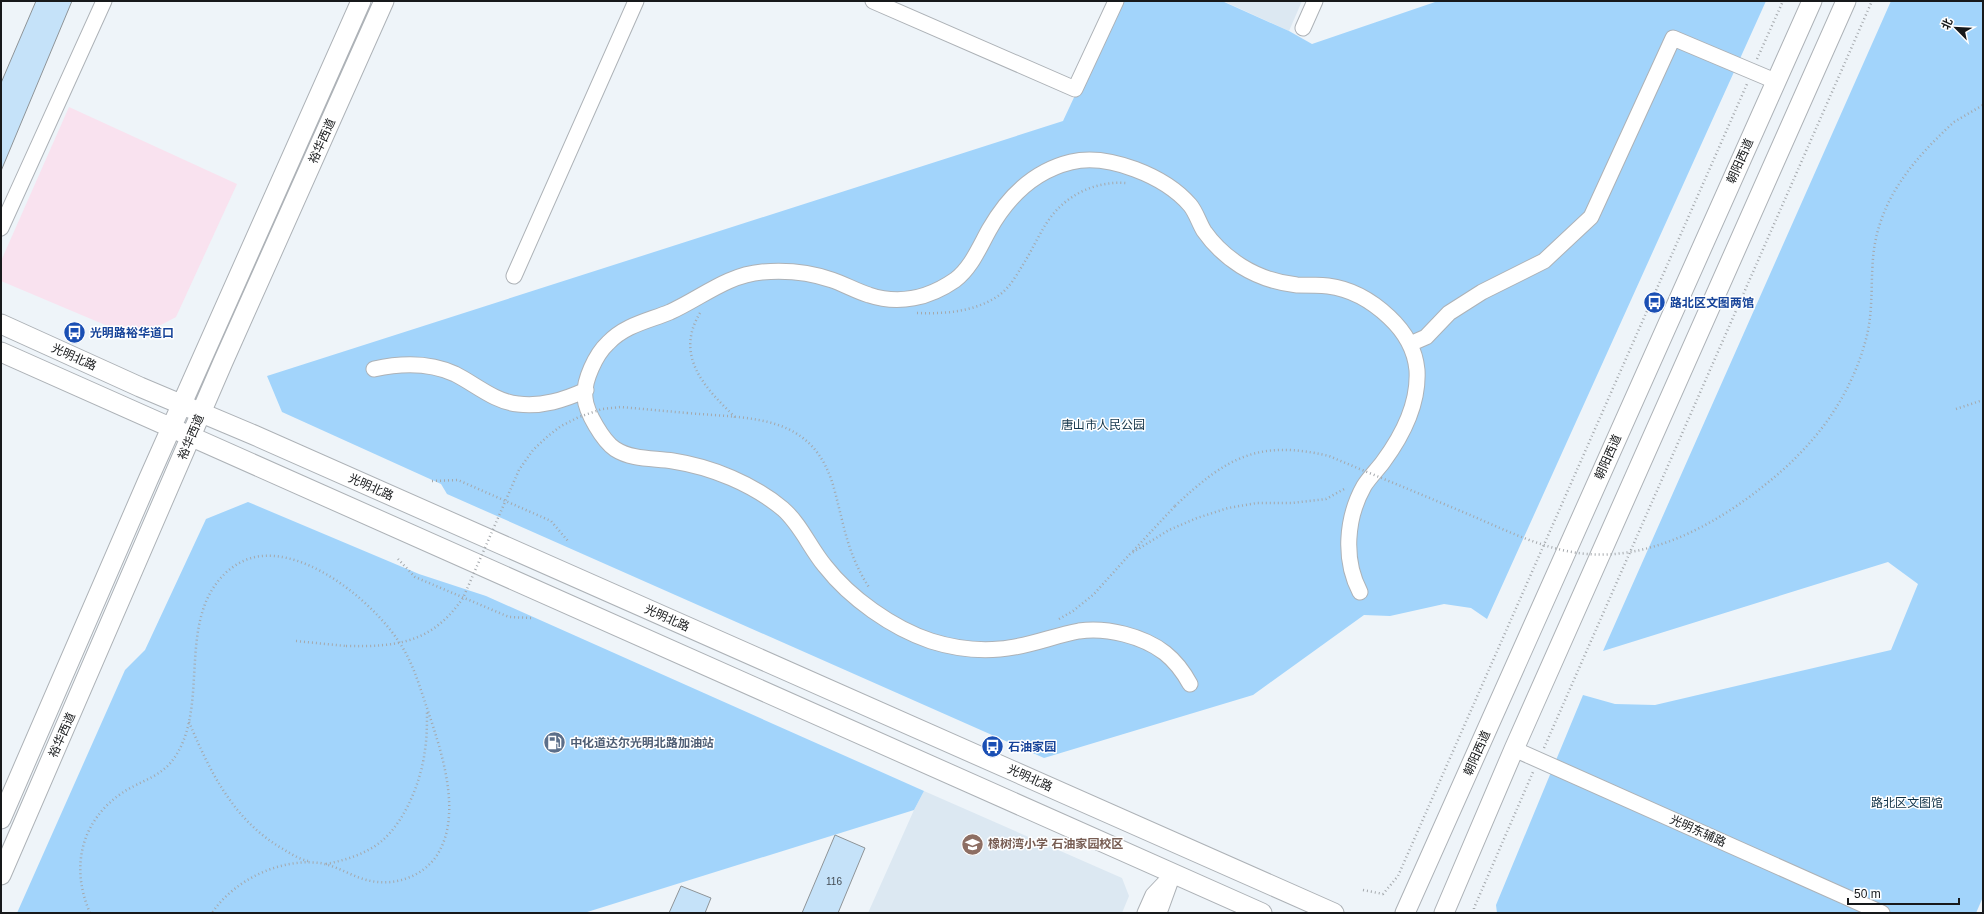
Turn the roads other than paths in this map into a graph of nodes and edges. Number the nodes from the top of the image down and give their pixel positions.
1 (104, 1) edge
2 (361, 1) edge
3 (384, 1) edge
4 (636, 1) edge
5 (873, 1) edge
6 (1116, 1) edge
7 (1315, 1) edge
8 (1812, 1) edge
9 (1846, 1) edge
10 (1303, 28) dead end
11 (1776, 81) junction
12 (1, 228) edge
13 (514, 276) dead end
14 (1, 324) edge
15 (1410, 344) junction
16 (1, 352) edge
17 (374, 369) dead end
18 (586, 390) junction
19 (182, 404) junction
20 (202, 413) junction
21 (172, 428) junction
22 (192, 436) junction
23 (1360, 592) dead end
24 (1190, 684) dead end
25 (1514, 749) junction
26 (1, 819) edge
27 (1173, 874) junction
28 (1, 875) edge
29 (1145, 913) edge
30 (1160, 913) edge
31 (1262, 913) edge
32 (1334, 913) edge
33 (1405, 913) edge
34 (1444, 913) edge
35 (1882, 913) edge

1 - 12 street
2 - 19 main road, 裕华西道
3 - 20 main road, 裕华西道
4 - 13 street
5 - 6 street
7 - 10 street
8 - 11 main road, 朝阳西道
9 - 25 main road
11 - 15 street
11 - 33 main road, 朝阳西道
14 - 19 main road, 光明北路
15 - 18 street
15 - 23 street
16 - 21 main road, 光明北路
17 - 18 street
18 - 24 street
19 - 20 main road, 光明北路
19 - 21 main road, 裕华西道
20 - 22 main road, 裕华西道
20 - 32 main road, 光明北路
21 - 22 main road, 光明北路
21 - 26 main road, 裕华西道
22 - 27 main road, 光明北路
22 - 28 main road, 裕华西道
25 - 34 main road
25 - 35 street, 光明东辅路
27 - 29 street
27 - 30 street
27 - 31 main road, 光明北路

